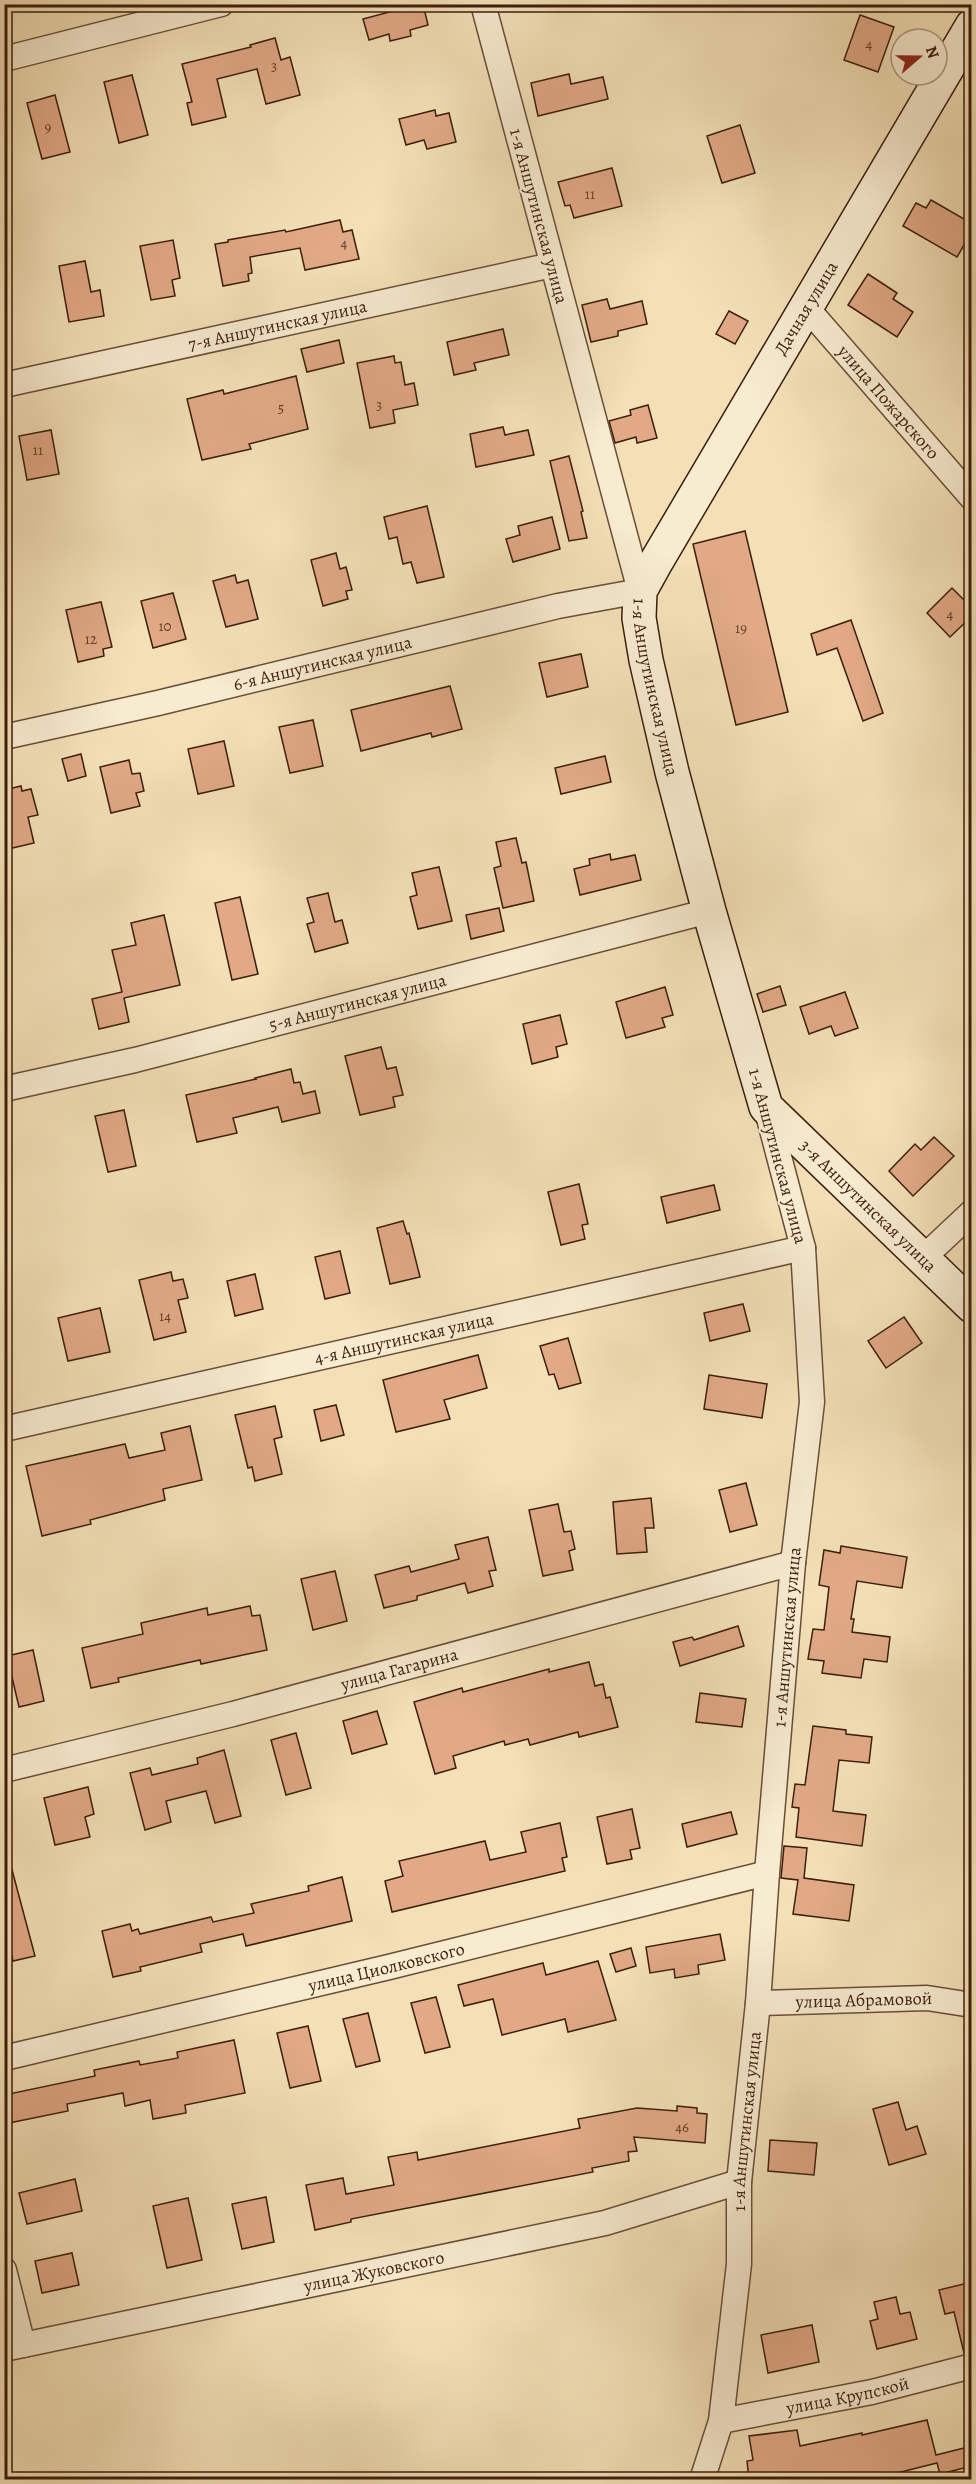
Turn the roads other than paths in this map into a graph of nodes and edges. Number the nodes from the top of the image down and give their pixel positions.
1 (221, 4) edge
2 (483, 4) edge
3 (972, 26) edge
4 (4, 59) edge
5 (552, 265) junction
6 (806, 307) junction
7 (4, 386) edge
8 (972, 498) edge
9 (640, 591) junction
10 (4, 737) edge
11 (709, 911) junction
12 (4, 1089) edge
13 (766, 1107) junction
14 (972, 1212) edge
15 (803, 1248) junction
16 (923, 1258) junction
17 (972, 1306) edge
18 (4, 1429) edge
19 (793, 1563) junction
20 (4, 1770) edge
21 (767, 1873) junction
22 (758, 2003) junction
23 (972, 2005) edge
24 (4, 2058) edge
25 (739, 2182) junction
26 (4, 2270) edge
27 (14, 2347) edge
28 (972, 2366) edge
29 (721, 2421) junction
30 (702, 2480) edge

1 - 4 street
2 - 5 street, 1-я Аншутинская улица
3 - 6 street, Дачная улица
5 - 7 street, 7-я Аншутинская улица
5 - 9 street, 1-я Аншутинская улица
6 - 8 street, улица Пожарского
6 - 9 street, Дачная улица
9 - 10 street, 6-я Аншутинская улица
9 - 11 street, 1-я Аншутинская улица
11 - 12 street, 5-я Аншутинская улица
11 - 13 street, 1-я Аншутинская улица
13 - 15 street, 1-я Аншутинская улица
13 - 16 street, 3-я Аншутинская улица
14 - 16 street
15 - 18 street, 4-я Аншутинская улица
15 - 19 street, 1-я Аншутинская улица
16 - 17 street, 3-я Аншутинская улица
19 - 20 street, улица Гагарина
19 - 21 street, 1-я Аншутинская улица
21 - 22 street, 1-я Аншутинская улица
21 - 24 street, улица Циолковского
22 - 23 street, улица Абрамовой
22 - 25 street, 1-я Аншутинская улица
25 - 27 street, улица Жуковского
25 - 29 street, 1-я Аншутинская улица
26 - 27 street
28 - 29 street, улица Крупской
29 - 30 street, 1-я Аншутинская улица

